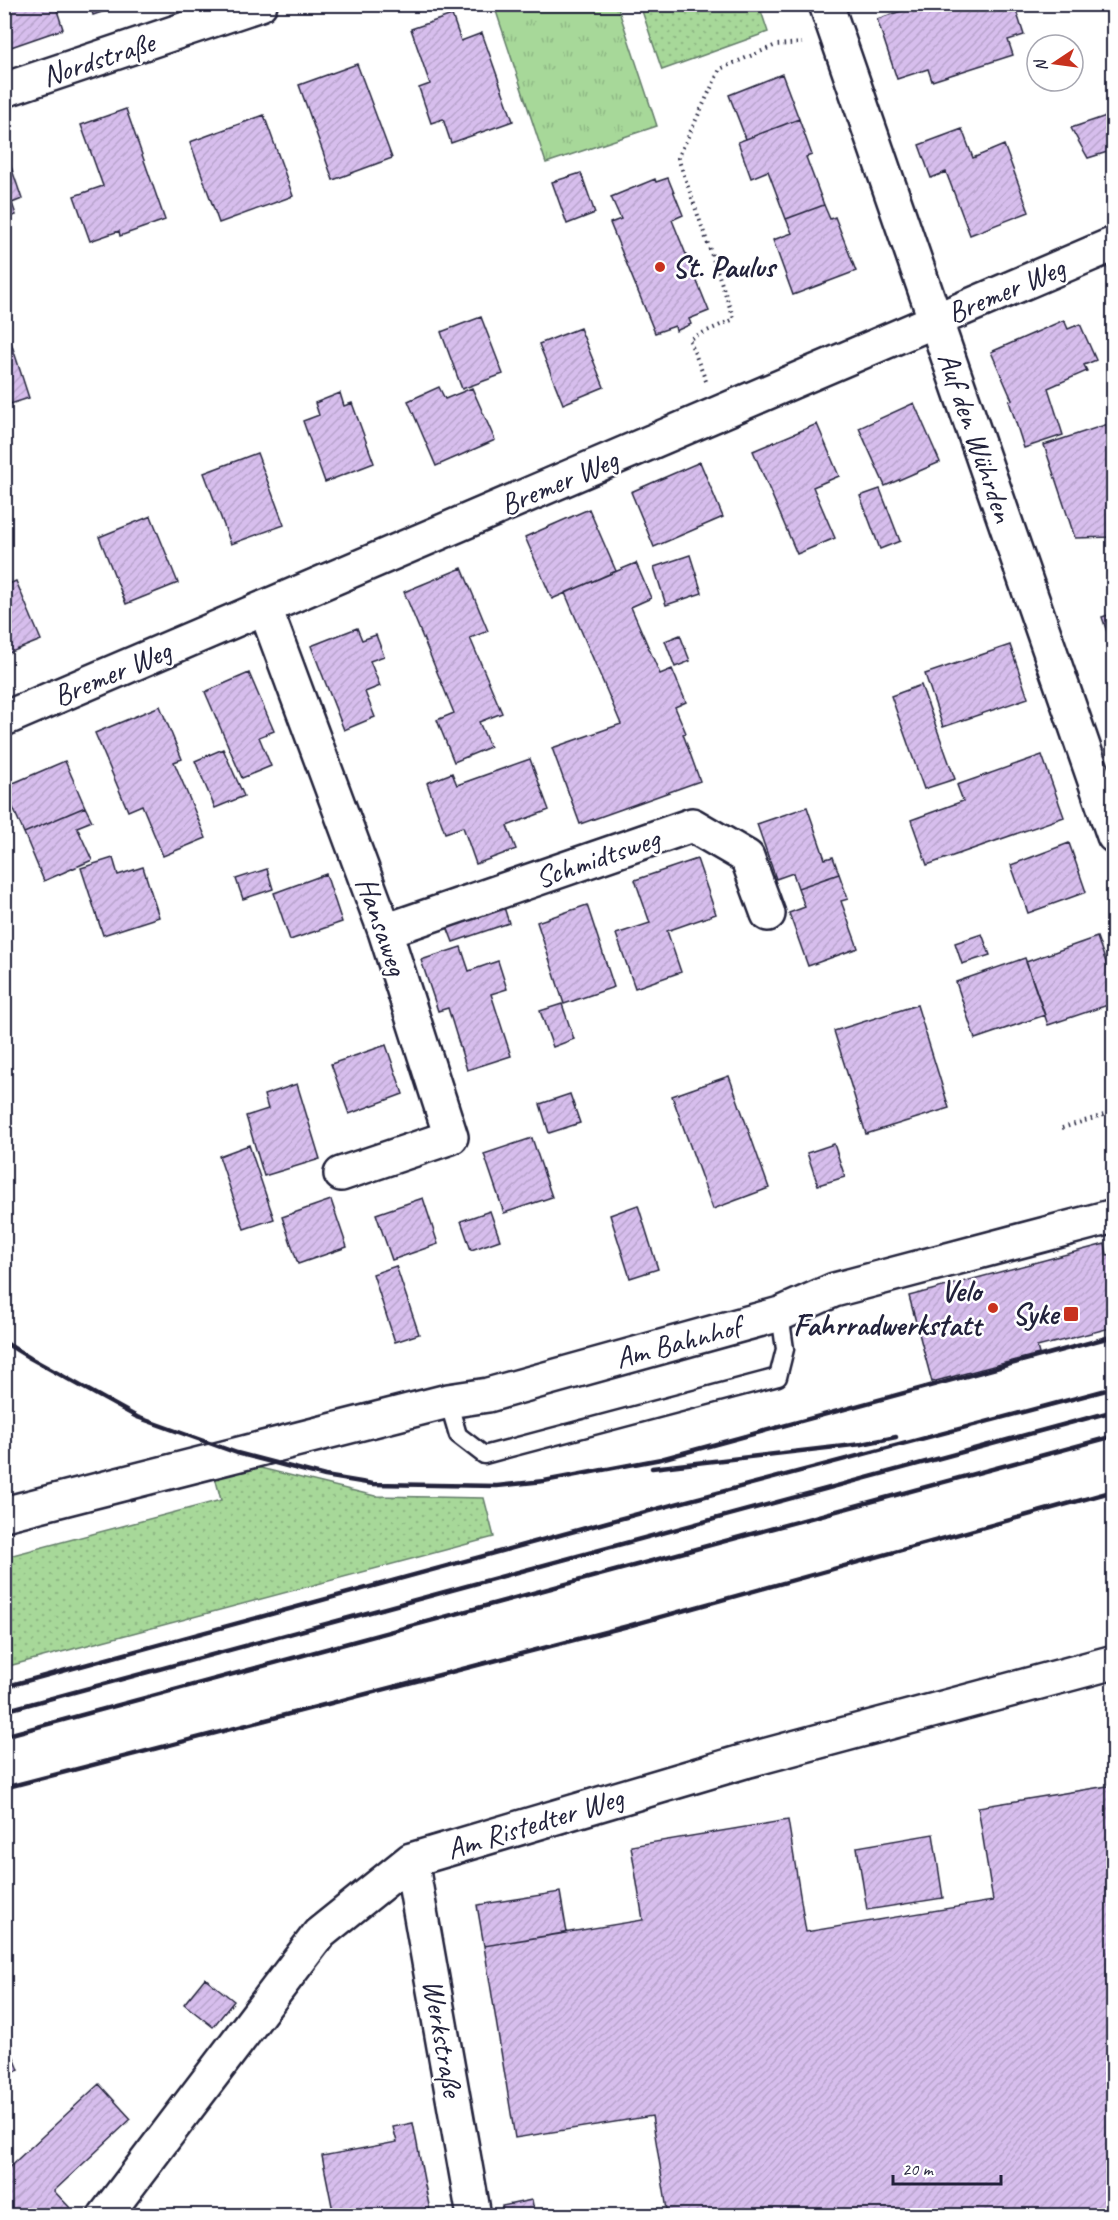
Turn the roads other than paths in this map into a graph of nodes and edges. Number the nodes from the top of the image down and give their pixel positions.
1 (260, 4) edge
2 (826, 4) edge
3 (4, 90) edge
4 (1113, 244) edge
5 (936, 321) junction
6 (265, 608) junction
7 (4, 719) edge
8 (1113, 836) edge
9 (768, 914) dead end
10 (385, 931) junction
11 (341, 1174) dead end
12 (1113, 1216) edge
13 (780, 1314) junction
14 (448, 1401) junction
15 (4, 1514) edge
16 (1113, 1662) edge
17 (411, 1860) junction
18 (105, 2216) edge
19 (474, 2216) edge

1 - 3 street, Nordstraße
2 - 5 street, Auf den Wührden
4 - 5 street, Bremer Weg
5 - 6 street, Bremer Weg
5 - 8 street, Auf den Wührden
6 - 7 street, Bremer Weg
6 - 10 street, Hansaweg
9 - 10 street, Schmidtsweg
10 - 11 street, Hansaweg
12 - 13 street, Am Bahnhof
13 - 14 street, Am Bahnhof
13 - 14 lane
14 - 15 street, Am Bahnhof
16 - 17 street, Am Ristedter Weg
17 - 18 street, Am Ristedter Weg
17 - 19 street, Werkstraße

